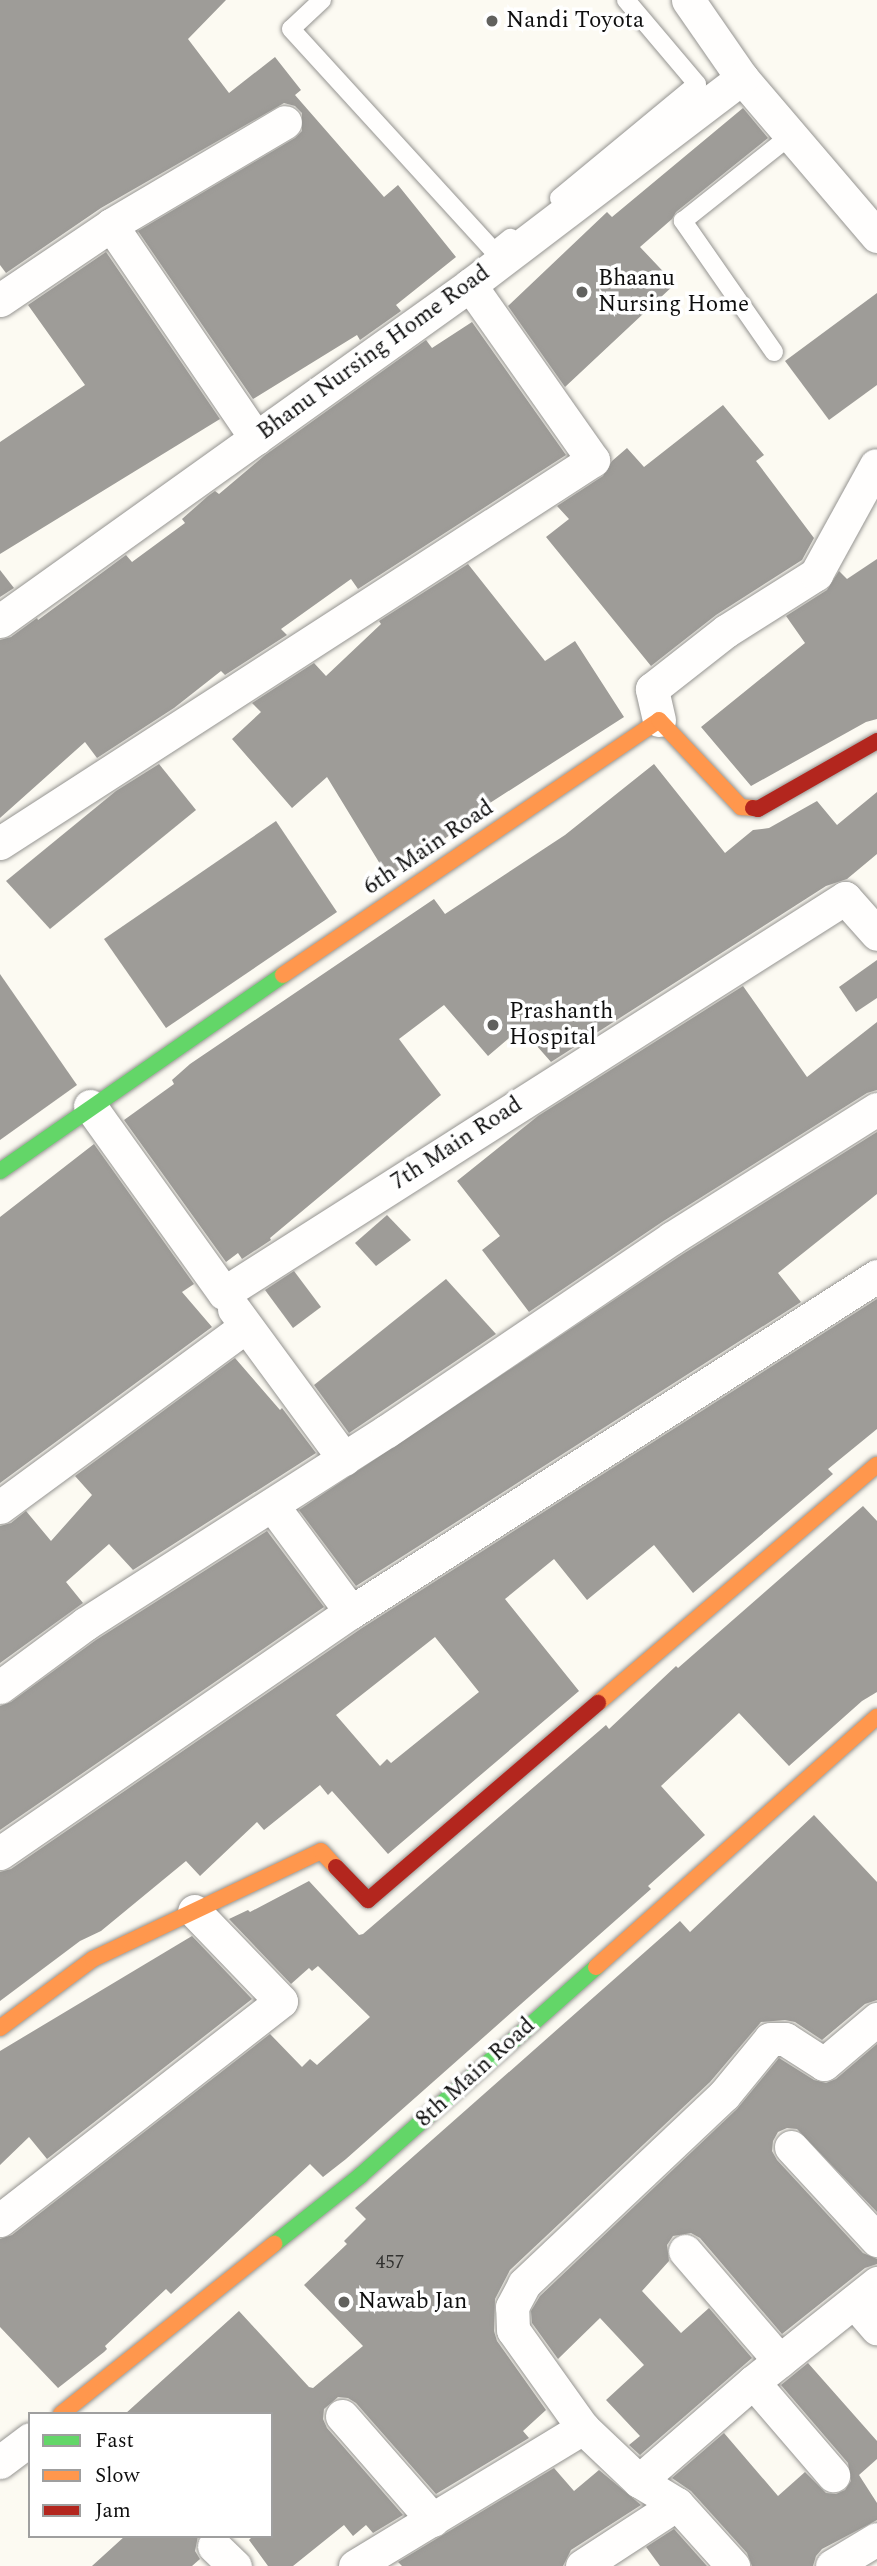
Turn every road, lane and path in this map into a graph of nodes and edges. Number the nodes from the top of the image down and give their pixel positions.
1 (322, 0) edge
2 (626, 0) edge
3 (688, 0) edge
4 (742, 78) junction
5 (285, 122) dead end
6 (791, 135) junction
7 (111, 225) junction
8 (877, 236) edge
9 (470, 285) junction
10 (0, 300) edge
11 (774, 352) dead end
12 (256, 438) junction
13 (876, 465) edge
14 (0, 621) edge
15 (659, 719) junction
16 (877, 741) edge
17 (0, 843) edge
18 (877, 934) edge
19 (90, 1106) junction
20 (877, 1109) edge
21 (0, 1171) edge
22 (877, 1276) edge
23 (224, 1293) junction
24 (244, 1326) junction
25 (344, 1460) junction
26 (877, 1465) edge
27 (272, 1505) junction
28 (0, 1507) edge
29 (351, 1612) junction
30 (0, 1687) edge
31 (877, 1717) edge
32 (0, 1853) edge
33 (194, 1911) junction
34 (877, 2019) edge
35 (0, 2028) edge
36 (791, 2147) dead end
37 (0, 2220) edge
38 (877, 2240) edge
39 (685, 2251) dead end
40 (866, 2292) edge
41 (877, 2328) edge
42 (780, 2361) junction
43 (753, 2382) junction
44 (64, 2412) edge
45 (342, 2416) dead end
46 (583, 2428) junction
47 (28, 2441) edge
48 (0, 2462) edge
49 (833, 2475) dead end
50 (639, 2481) junction
51 (677, 2504) junction
52 (433, 2520) junction
53 (877, 2539) edge
54 (355, 2566) edge
55 (582, 2566) edge
56 (733, 2566) edge
57 (832, 2566) edge

1 - 2 lane
3 - 4 street
4 - 6 street
4 - 9 street, Bhanu Nursing Home Road
5 - 7 street
6 - 8 street
6 - 11 lane
7 - 10 street
7 - 12 street
9 - 12 street, Bhanu Nursing Home Road
9 - 17 street
12 - 14 street, Bhanu Nursing Home Road
13 - 15 street
15 - 16 street
15 - 19 street, 6th Main Road
18 - 23 street, 7th Main Road
19 - 21 street, 6th Main Road
19 - 23 street
20 - 25 street
22 - 29 street
23 - 24 street
24 - 25 street
24 - 28 street
25 - 27 street
26 - 33 street
27 - 29 street
27 - 30 street
29 - 32 street
31 - 44 street, 8th Main Road
33 - 35 street
33 - 37 street
34 - 46 street
36 - 38 street
39 - 42 street
40 - 41 street
40 - 42 street
42 - 43 street
43 - 49 street
43 - 50 street
45 - 52 street
46 - 50 street
46 - 52 street
47 - 48 street
50 - 51 street
51 - 55 street
51 - 56 street
52 - 54 street
53 - 57 street

